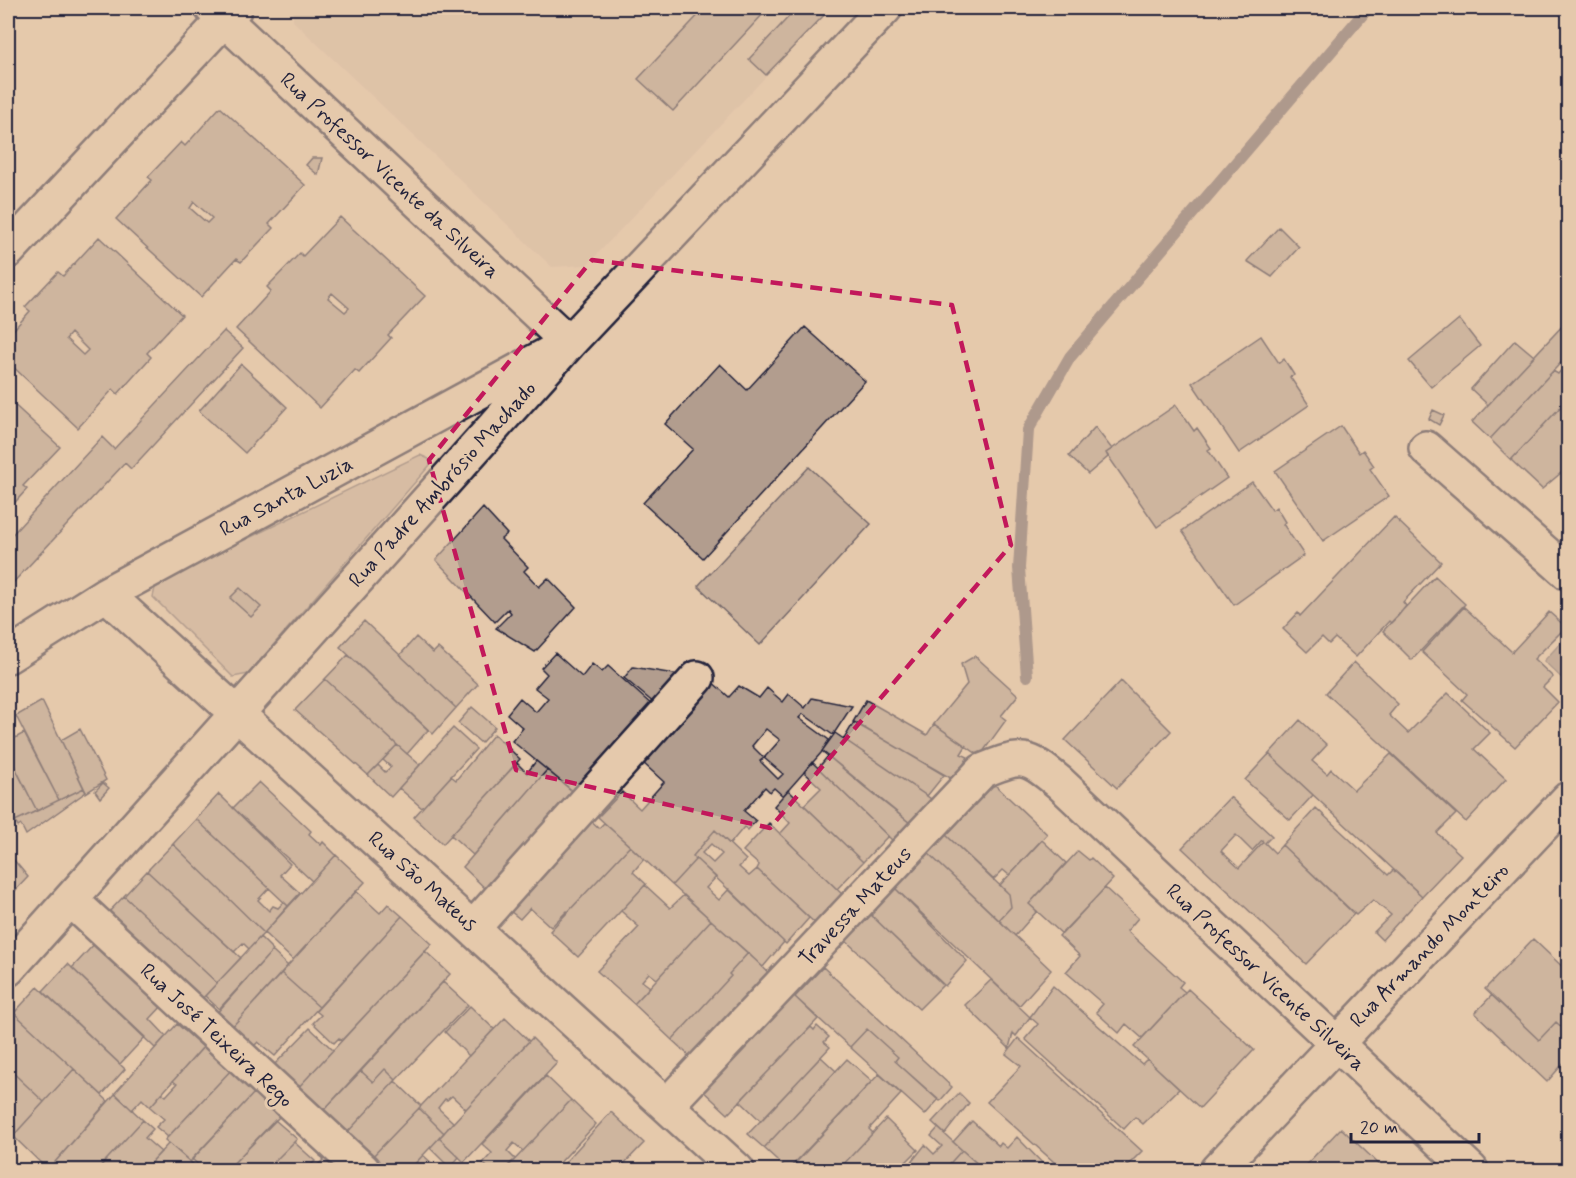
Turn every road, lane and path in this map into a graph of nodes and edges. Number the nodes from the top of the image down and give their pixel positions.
1 (885, 8) edge
2 (224, 11) edge
3 (8, 251) edge
4 (569, 343) junction
5 (1426, 448) dead end
6 (1569, 573) edge
7 (106, 594) junction
8 (8, 656) edge
9 (697, 678) dead end
10 (237, 711) junction
11 (1060, 783) joint
12 (1569, 799) edge
13 (71, 900) junction
14 (474, 927) junction
15 (8, 969) edge
16 (1336, 1043) junction
17 (667, 1105) junction
18 (363, 1170) edge
19 (737, 1170) edge
20 (1217, 1170) edge
21 (1471, 1170) edge

1 - 4 street, Rua Padre Ambrósio Machado
2 - 3 street
2 - 4 street, Rua Professor Vicente da Silveira
4 - 7 street, Rua Santa Luzia
4 - 10 street, Rua Padre Ambrósio Machado
5 - 6 street
7 - 8 street, Rua Santa Luzia
7 - 10 street, Rua São Mateus
9 - 14 street
10 - 13 street, Rua Padre Ambrósio Machado
10 - 14 street, Rua São Mateus
11 - 16 street, Rua Professor Vicente Silveira
11 - 17 street, Travessa Mateus
12 - 16 street, Rua Armando Monteiro
13 - 15 street, Rua Padre Ambrósio Machado
13 - 18 street, Rua José Teixeira Rego
14 - 17 street, Rua São Mateus
16 - 20 street, Rua Armando Monteiro
16 - 21 street, Rua Professor Vicente Silveira
17 - 19 street, Rua São Mateus

